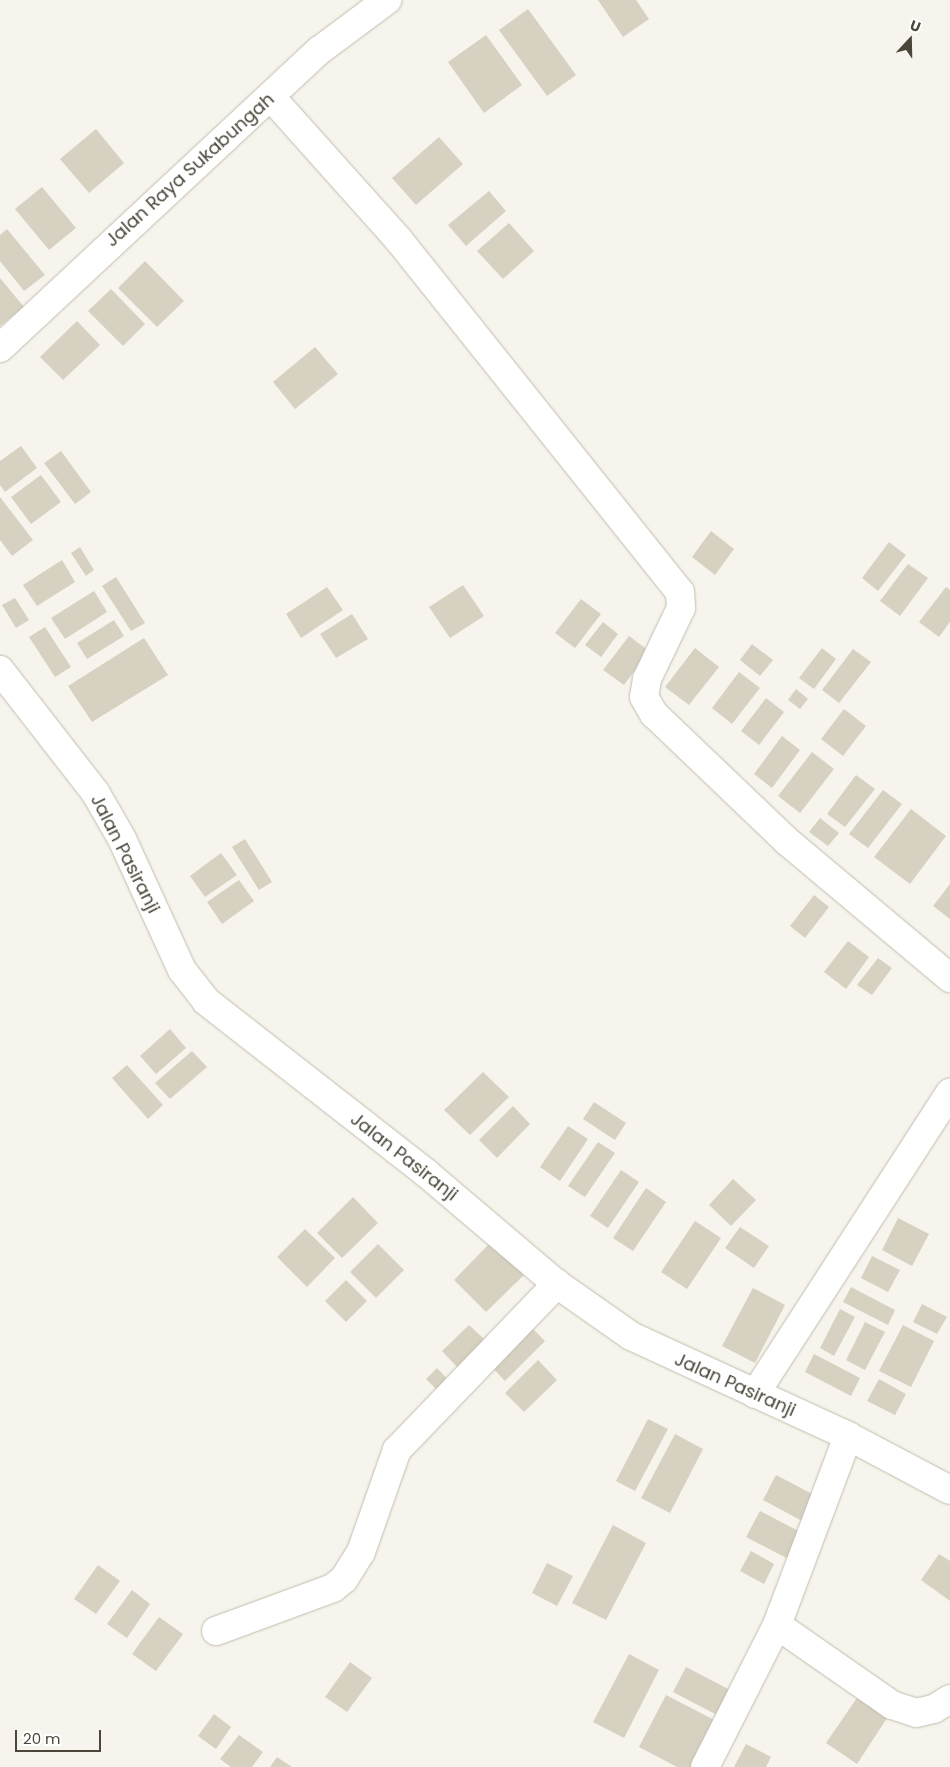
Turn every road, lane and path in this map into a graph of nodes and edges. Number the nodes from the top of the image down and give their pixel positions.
1 (387, 0) edge
2 (271, 97) junction
3 (0, 348) edge
4 (0, 670) edge
5 (950, 978) edge
6 (950, 1092) edge
7 (557, 1284) junction
8 (755, 1394) junction
9 (848, 1436) junction
10 (950, 1490) edge
11 (777, 1625) junction
12 (216, 1632) dead end
13 (950, 1699) edge
14 (705, 1767) edge

1 - 2 street, Jalan Raya Sukabungah
2 - 3 street, Jalan Raya Sukabungah
2 - 5 street
4 - 7 street, Jalan Pasiranji
6 - 8 street
7 - 8 street, Jalan Pasiranji
7 - 12 street
8 - 9 street, Jalan Pasiranji
9 - 10 street, Jalan Pasiranji
9 - 11 street
11 - 13 street
11 - 14 street

